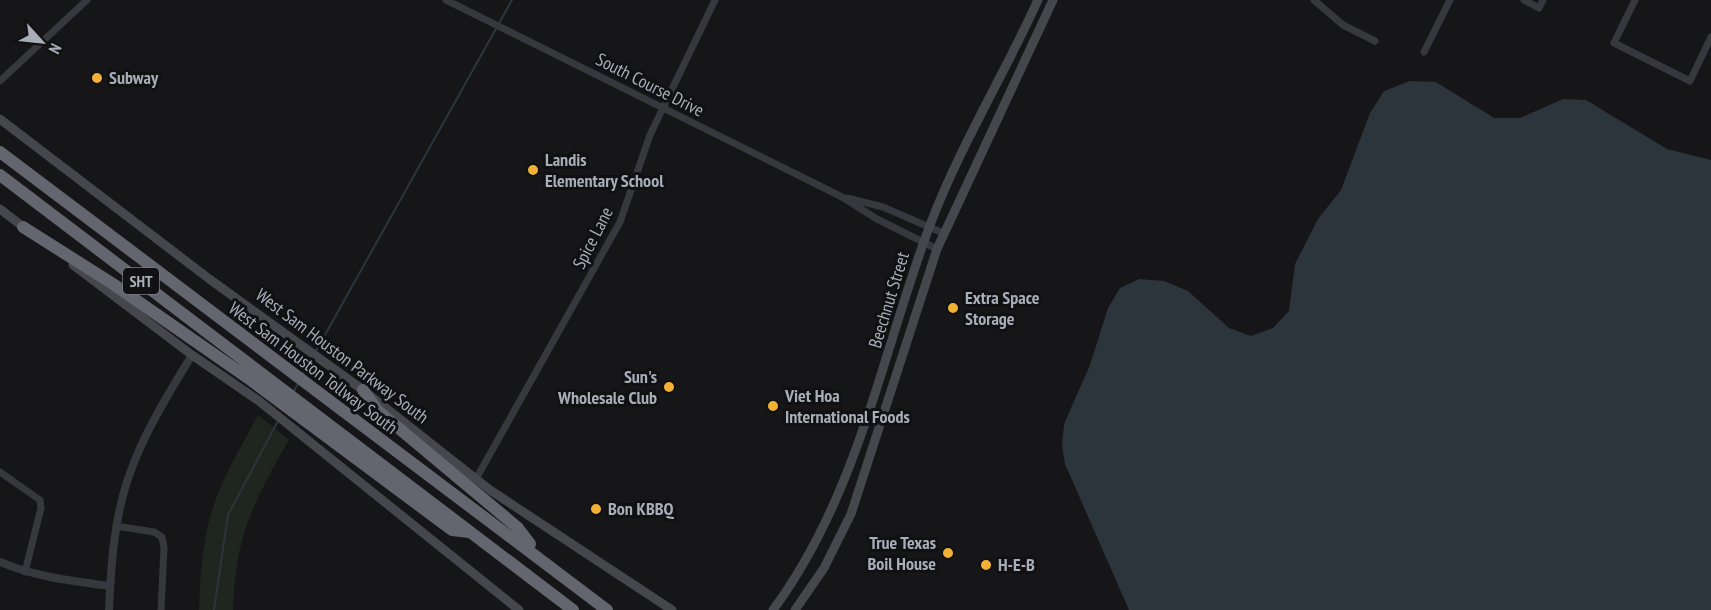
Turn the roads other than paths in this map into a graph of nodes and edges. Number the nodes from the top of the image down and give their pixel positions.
1 (87, 0) edge
2 (446, 0) edge
3 (715, 0) edge
4 (1038, 0) edge
5 (1053, 0) edge
6 (1314, 0) edge
7 (1450, 0) edge
8 (1524, 0) edge
9 (1543, 0) edge
10 (1635, 0) edge
11 (1711, 37) edge
12 (1375, 41) dead end
13 (1424, 52) dead end
14 (0, 81) edge
15 (994, 93) junction
16 (1007, 100) junction
17 (662, 107) junction
18 (0, 119) edge
19 (0, 152) edge
20 (0, 174) edge
21 (842, 196) junction
22 (0, 209) edge
23 (929, 227) junction
24 (23, 228) junction
25 (943, 233) junction
26 (924, 243) junction
27 (937, 249) junction
28 (192, 355) junction
29 (880, 382) junction
30 (894, 385) junction
31 (363, 390) junction
32 (303, 429) junction
33 (0, 472) edge
34 (476, 479) junction
35 (842, 488) junction
36 (859, 495) junction
37 (116, 526) junction
38 (470, 532) junction
39 (542, 559) junction
40 (0, 562) edge
41 (25, 572) junction
42 (110, 586) junction
43 (109, 610) edge
44 (161, 610) edge
45 (519, 610) edge
46 (573, 610) edge
47 (607, 610) edge
48 (672, 610) edge
49 (773, 610) edge
50 (795, 610) edge

1 - 14 street
2 - 17 street, South Course Drive
3 - 17 street, Spice Lane
4 - 15 main road, Beechnut Street
5 - 16 main road, Beechnut Street
6 - 12 street
7 - 13 street
8 - 9 street
10 - 11 street
15 - 16 main road
15 - 23 main road, Beechnut Street
16 - 25 main road, Beechnut Street
17 - 21 street, South Course Drive
17 - 34 street, Spice Lane
18 - 31 main road, West Sam Houston Parkway South
19 - 39 highway, West Sam Houston Tollway South / SHT
20 - 38 highway, West Sam Houston Tollway South / SHT
21 - 23 street, South Course Drive
21 - 26 street, South Course Drive
22 - 24 main road
23 - 25 street, South Course Drive
23 - 26 main road, Beechnut Street
24 - 28 main road
24 - 32 highway
25 - 27 main road, Beechnut Street
26 - 27 street, South Course Drive
26 - 29 main road, Beechnut Street
27 - 30 main road, Beechnut Street
28 - 32 main road
28 - 37 street
29 - 30 main road
29 - 35 main road, Beechnut Street
30 - 36 main road, Beechnut Street
31 - 34 main road, West Sam Houston Parkway South
31 - 39 highway
32 - 38 highway
32 - 45 main road
33 - 41 street
34 - 48 main road, West Sam Houston Parkway South
35 - 36 main road
35 - 49 main road, Beechnut Street
36 - 50 main road, Beechnut Street
37 - 42 street
37 - 44 street
38 - 46 highway, West Sam Houston Tollway South / SHT
39 - 47 highway, West Sam Houston Tollway South / SHT
40 - 41 street
41 - 42 street
42 - 43 street

